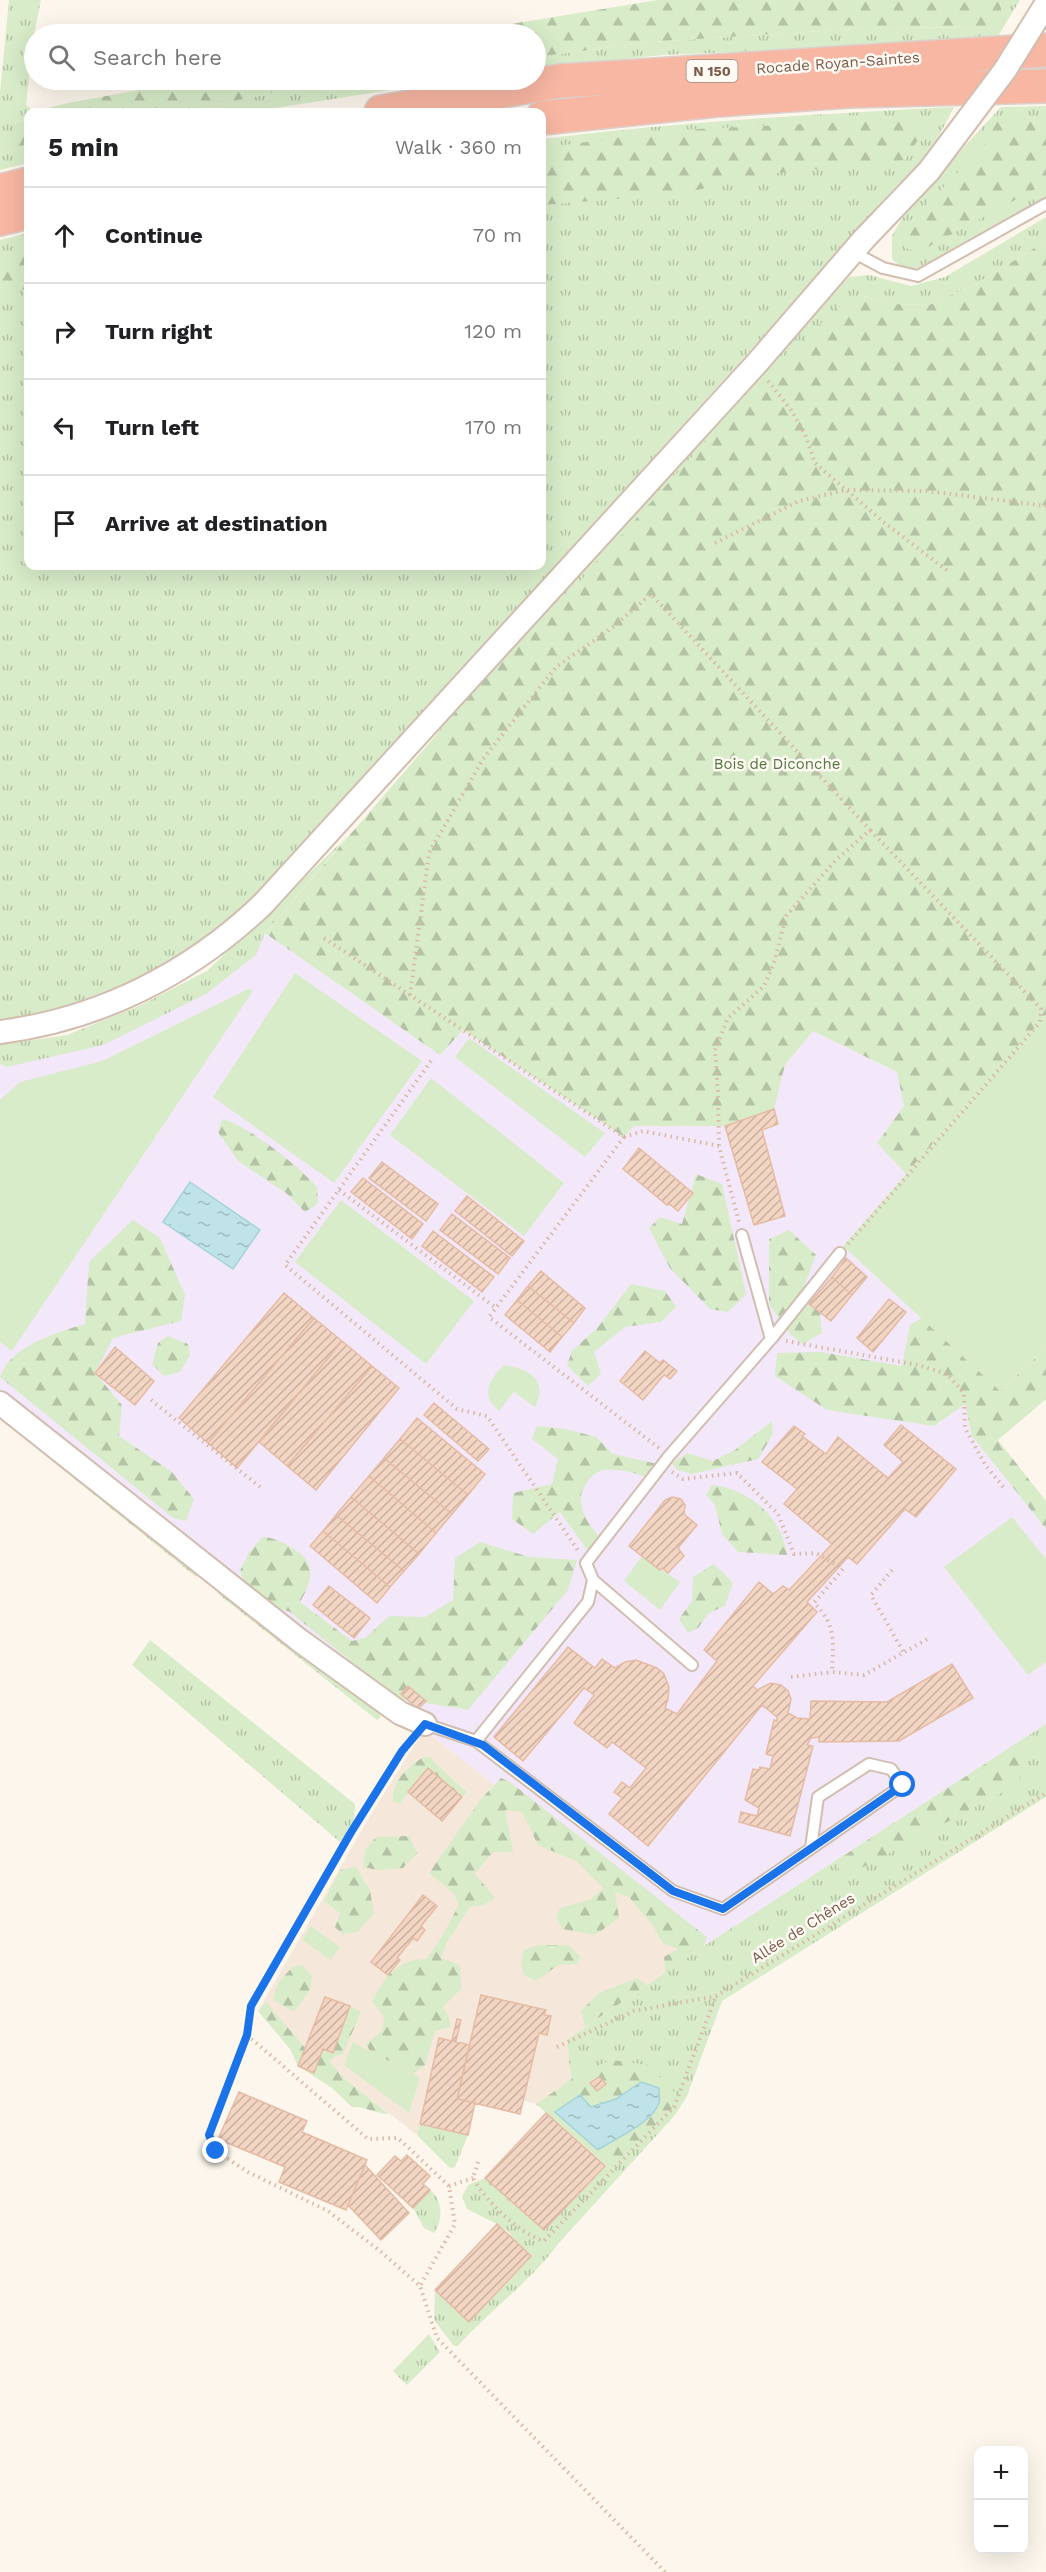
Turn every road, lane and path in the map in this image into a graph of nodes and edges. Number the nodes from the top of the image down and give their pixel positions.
1 (1046, 4) edge
2 (1046, 50) edge
3 (546, 83) edge
4 (1046, 86) edge
5 (508, 90) edge
6 (404, 108) edge
7 (546, 117) edge
8 (24, 185) edge
9 (0, 191) edge
10 (1046, 204) edge
11 (24, 213) edge
12 (0, 219) edge
13 (853, 252) junction
14 (757, 363) junction
15 (846, 490) junction
16 (1046, 506) edge
17 (715, 543) dead end
18 (948, 571) dead end
19 (870, 830) junction
20 (324, 938) dead end
21 (410, 995) junction
22 (0, 1032) edge
23 (431, 1062) dead end
24 (624, 1137) junction
25 (719, 1146) junction
26 (339, 1190) junction
27 (742, 1235) joint
28 (840, 1253) joint
29 (496, 1308) junction
30 (771, 1339) junction
31 (151, 1401) dead end
32 (0, 1403) edge
33 (669, 1456) junction
34 (662, 1465) junction
35 (260, 1487) dead end
36 (1004, 1488) dead end
37 (586, 1563) junction
38 (891, 1570) dead end
39 (593, 1580) junction
40 (932, 1637) dead end
41 (904, 1653) junction
42 (692, 1665) dead end
43 (832, 1672) junction
44 (791, 1677) dead end
45 (425, 1724) junction
46 (476, 1741) junction
47 (1046, 1793) edge
48 (811, 1848) junction
49 (716, 1996) junction
50 (247, 2035) junction
51 (558, 2047) dead end
52 (478, 2162) dead end
53 (473, 2178) junction
54 (449, 2186) junction
55 (420, 2286) junction
56 (665, 2572) edge

1 - 13 street, bridge
2 - 3 highway, Rocade Royan-Saintes / N 150
4 - 7 highway, Rocade Royan-Saintes / N 150
5 - 6 highway, Rocade Royan-Saintes / N 150
8 - 9 highway
10 - 13 lane
11 - 12 highway
13 - 14 street
14 - 15 path
14 - 22 street
15 - 16 path
15 - 17 path
15 - 18 path
19 - 21 path
19 - 25 path
19 - 28 path
20 - 21 path
21 - 24 path
23 - 26 path
24 - 25 path
24 - 29 path
25 - 27 path
26 - 29 path
26 - 37 path
27 - 30 lane
28 - 30 lane
29 - 33 path
30 - 33 lane
30 - 36 path
31 - 35 path
32 - 45 street
33 - 34 lane
34 - 37 lane
34 - 43 path
37 - 39 lane
38 - 41 path
39 - 42 lane
39 - 46 lane
40 - 41 path
41 - 43 path
43 - 44 path
45 - 46 lane
45 - 50 path
46 - 48 lane
47 - 49 path, Allée de Chênes
48 - 48 lane
49 - 51 path, Allée de Chênes
49 - 53 path
50 - 54 path
50 - 55 path
52 - 53 path
53 - 54 path
54 - 55 path
55 - 56 path

